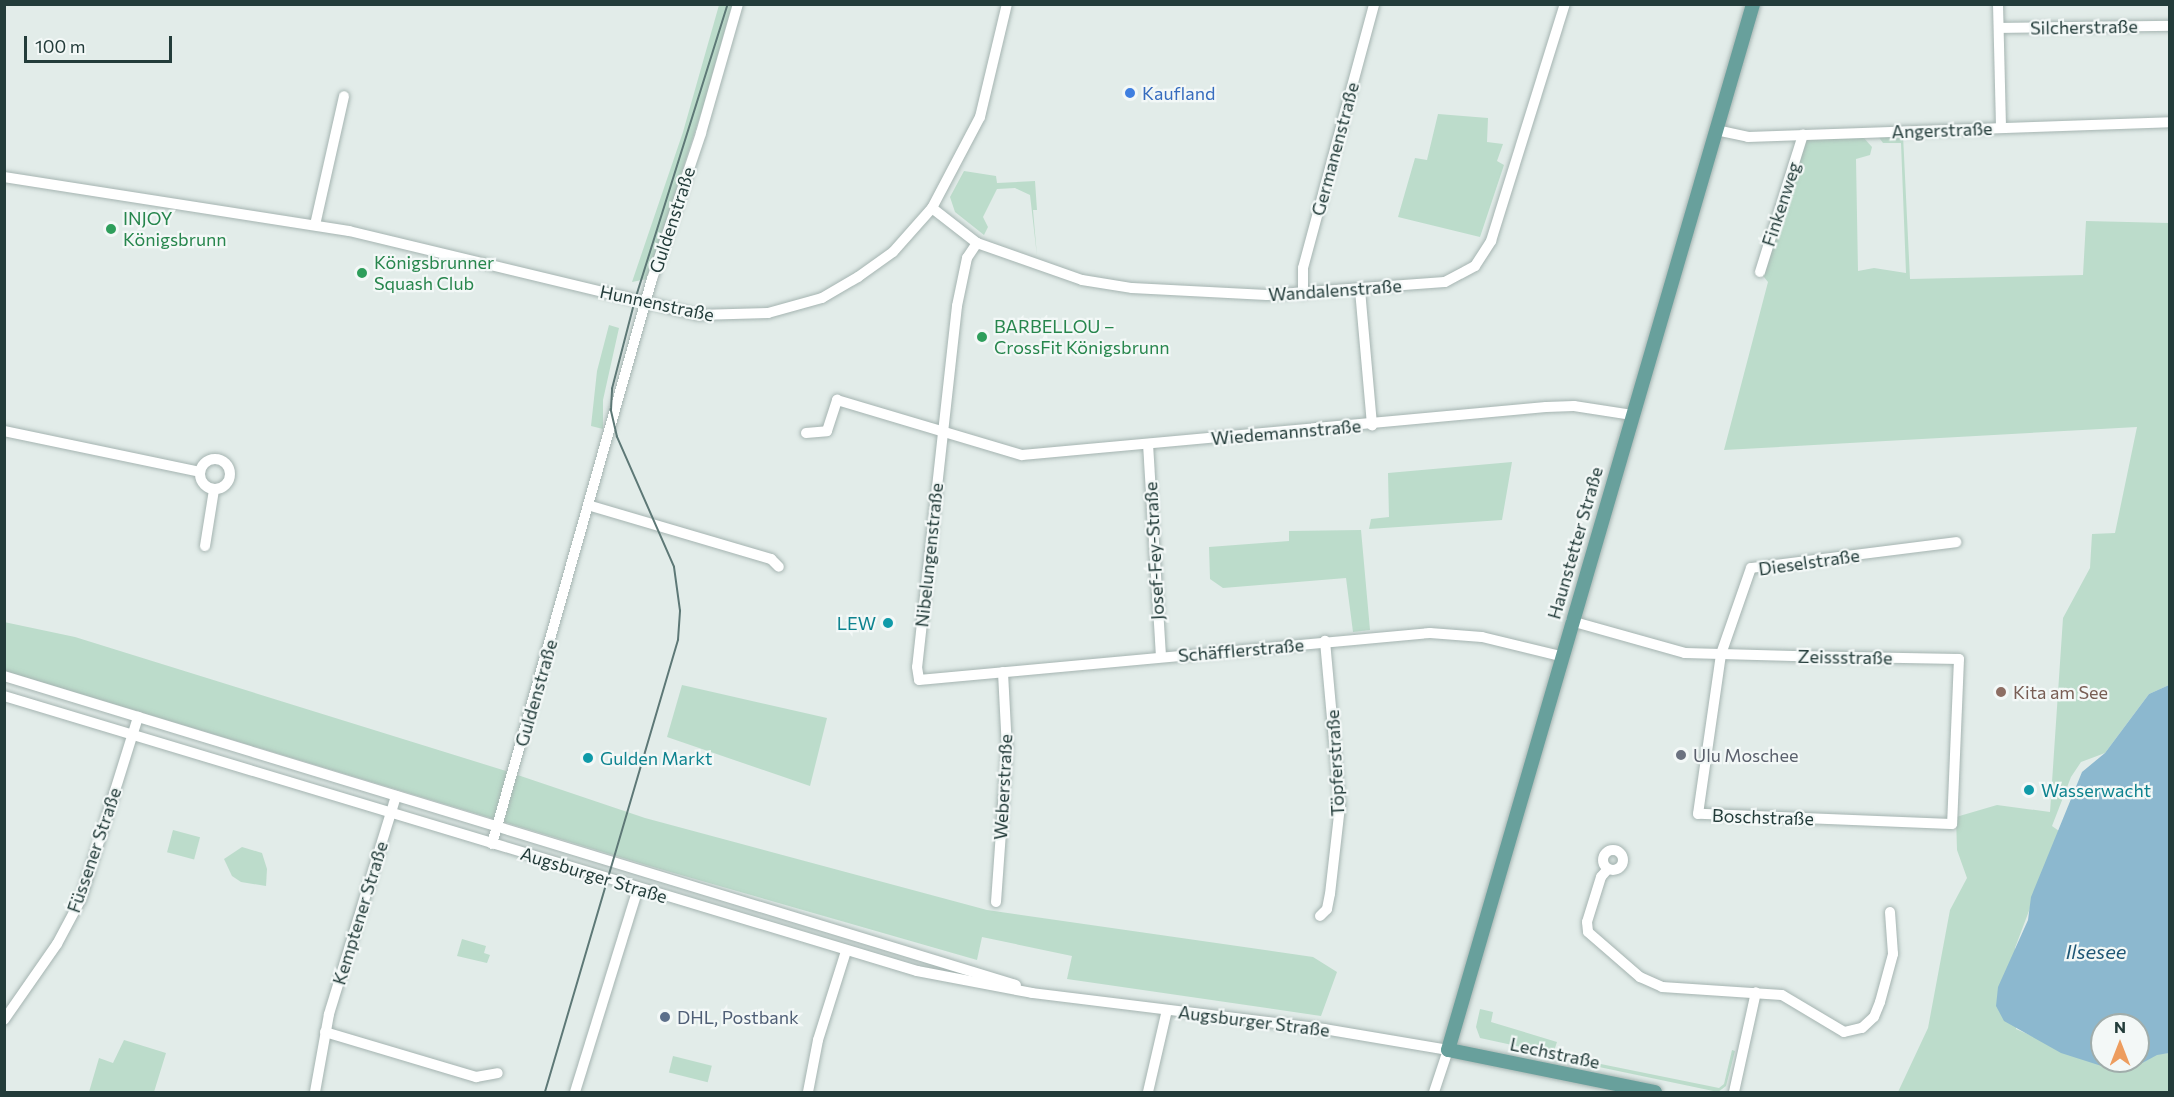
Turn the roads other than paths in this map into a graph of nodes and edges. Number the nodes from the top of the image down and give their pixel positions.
1 (738, 4) edge
2 (1007, 4) edge
3 (1374, 4) edge
4 (1565, 4) edge
5 (1753, 4) edge
6 (1998, 4) edge
7 (2169, 26) edge
8 (1999, 28) junction
9 (344, 96) dead end
10 (2169, 122) edge
11 (2001, 128) junction
12 (1716, 130) junction
13 (1803, 135) junction
14 (4, 177) edge
15 (932, 208) junction
16 (315, 225) junction
17 (977, 243) junction
18 (1760, 272) dead end
19 (1360, 290) junction
20 (1303, 294) junction
21 (646, 303) junction
22 (1632, 415) junction
23 (1372, 425) junction
24 (4, 431) edge
25 (943, 431) junction
26 (806, 433) dead end
27 (1148, 444) junction
28 (200, 472) junction
29 (214, 490) junction
30 (591, 506) junction
31 (1956, 542) dead end
32 (205, 546) dead end
33 (779, 567) dead end
34 (1571, 621) junction
35 (1325, 642) junction
36 (1721, 654) junction
37 (1560, 656) junction
38 (1161, 657) junction
39 (1003, 672) junction
40 (4, 676) edge
41 (919, 680) joint
42 (4, 696) edge
43 (138, 717) junction
44 (132, 734) junction
45 (396, 795) junction
46 (390, 813) junction
47 (1952, 824) joint
48 (498, 826) junction
49 (492, 844) junction
50 (1607, 870) dead end
51 (638, 888) junction
52 (996, 902) dead end
53 (1890, 912) dead end
54 (1320, 916) dead end
55 (846, 951) junction
56 (1756, 992) junction
57 (1060, 996) junction
58 (1167, 1010) junction
59 (4, 1020) edge
60 (325, 1032) junction
61 (1448, 1050) junction
62 (498, 1073) dead end
63 (315, 1092) edge
64 (575, 1092) edge
65 (808, 1092) edge
66 (1148, 1092) edge
67 (1434, 1092) edge
68 (1652, 1092) edge
69 (1734, 1092) edge

1 - 21 street, Guldenstraße
2 - 15 street, Hunnenstraße
3 - 20 street, Germanenstraße
4 - 19 street, Wandalenstraße
5 - 12 main road, Haunstetter Straße
6 - 8 street
7 - 8 street, Silcherstraße
8 - 11 street
9 - 16 street
10 - 11 street, Angerstraße
11 - 13 street, Angerstraße
12 - 13 street, Angerstraße
12 - 22 main road, Haunstetter Straße
13 - 18 street, Finkenweg
14 - 16 street, Hunnenstraße
15 - 17 street, Wandalenstraße
15 - 21 street, Hunnenstraße
16 - 21 street, Hunnenstraße
17 - 20 street, Wandalenstraße
17 - 25 street, Nibelungenstraße
19 - 20 street, Wandalenstraße
19 - 23 street
21 - 30 street, Guldenstraße
22 - 23 street, Wiedemannstraße
22 - 34 main road, Haunstetter Straße
23 - 27 street, Wiedemannstraße
24 - 28 street
25 - 26 street
25 - 27 street, Wiedemannstraße
25 - 41 street, Nibelungenstraße
27 - 38 street, Josef-Fey-Straße
28 - 29 street
28 - 29 street
29 - 32 street
30 - 33 street
30 - 48 street, Guldenstraße
31 - 36 street, Dieselstraße
34 - 36 street, Zeissstraße
34 - 37 main road, Haunstetter Straße
35 - 37 street, Schäfflerstraße
35 - 38 street, Schäfflerstraße
35 - 54 street, Töpferstraße
36 - 47 street, Zeissstraße
36 - 47 street, Boschstraße
37 - 61 main road, Haunstetter Straße
38 - 39 street, Schäfflerstraße
39 - 41 street, Schäfflerstraße
39 - 52 street, Weberstraße
40 - 43 street, Augsburger Straße
42 - 44 street, Augsburger Straße
43 - 44 street
43 - 45 street, Augsburger Straße
44 - 46 street, Augsburger Straße
44 - 59 street, Füssener Straße
45 - 46 street, Kemptener Straße
45 - 48 street, Augsburger Straße
46 - 49 street, Augsburger Straße
46 - 60 street, Kemptener Straße
48 - 49 street, Guldenstraße
48 - 57 street, Augsburger Straße
49 - 51 street, Augsburger Straße
50 - 56 street
51 - 55 street, Augsburger Straße
51 - 64 street
53 - 56 street
55 - 57 street, Augsburger Straße
55 - 65 street
56 - 69 street
57 - 58 street, Augsburger Straße
58 - 61 street, Augsburger Straße
58 - 66 street
60 - 62 street
60 - 63 street, Kemptener Straße
61 - 67 street, Haunstetter Straße
61 - 68 main road, Lechstraße

